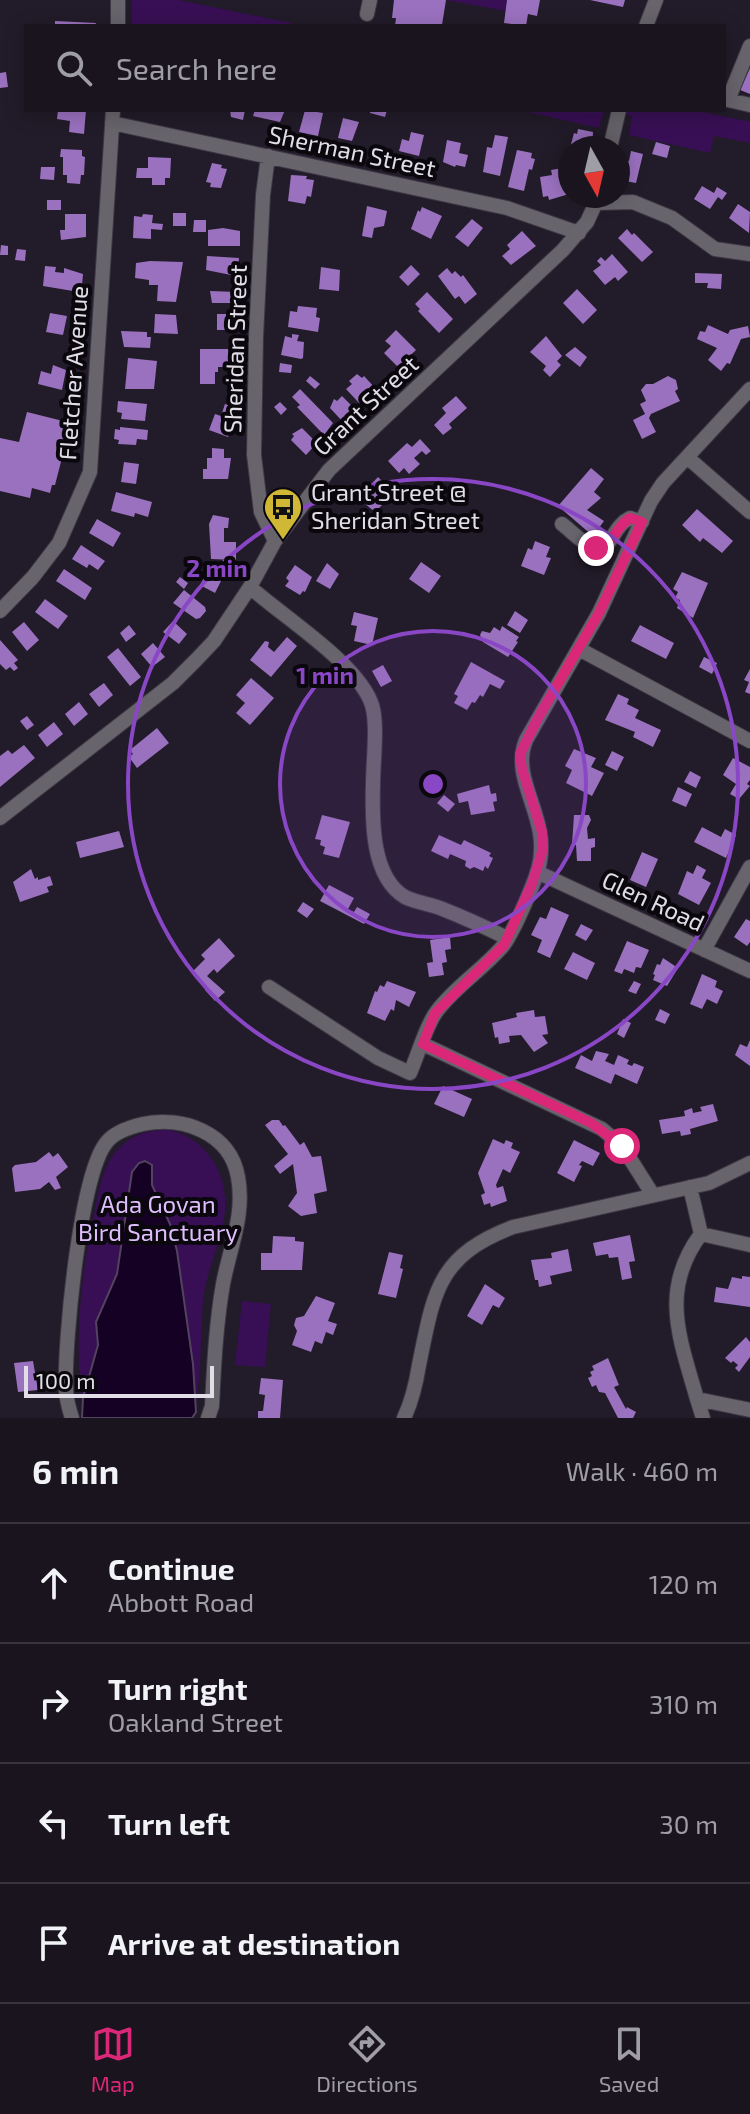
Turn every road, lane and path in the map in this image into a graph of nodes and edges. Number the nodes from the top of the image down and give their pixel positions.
1 (118, 0) edge
2 (656, 0) edge
3 (118, 24) edge
4 (647, 24) edge
5 (750, 46) edge
6 (750, 105) edge
7 (619, 112) edge
8 (113, 116) edge
9 (613, 136) edge
10 (268, 156) junction
11 (630, 202) edge
12 (593, 208) edge
13 (579, 233) junction
14 (750, 254) edge
15 (750, 389) edge
16 (687, 457) junction
17 (750, 512) edge
18 (642, 522) junction
19 (562, 524) dead end
20 (275, 541) junction
21 (250, 587) junction
22 (0, 611) edge
23 (579, 649) junction
24 (750, 741) edge
25 (0, 818) edge
26 (750, 867) edge
27 (537, 872) junction
28 (507, 938) junction
29 (704, 950) junction
30 (750, 971) edge
31 (269, 987) dead end
32 (423, 1044) junction
33 (750, 1163) edge
34 (690, 1187) junction
35 (653, 1195) junction
36 (701, 1234) junction
37 (750, 1245) edge
38 (697, 1399) junction
39 (750, 1410) edge
40 (72, 1418) edge
41 (208, 1418) edge
42 (404, 1418) edge
43 (703, 1418) edge

1 - 3 street
2 - 4 street
5 - 6 street
7 - 9 street
8 - 10 street, Sherman Street
8 - 22 street, Fletcher Avenue
10 - 13 street, Sherman Street
10 - 20 street, Sheridan Street
11 - 14 street
12 - 13 street, Grant Street
13 - 20 street, Grant Street
15 - 16 street
16 - 17 street
16 - 18 street
18 - 19 street
18 - 23 street
20 - 21 street, Grant Street
21 - 25 street, Grant Street
21 - 28 street
23 - 24 street
23 - 27 street
26 - 29 street
27 - 28 street
27 - 29 street, Glen Road
28 - 32 street
29 - 30 street, Glen Road
31 - 32 street
32 - 35 street
33 - 34 street
34 - 35 street
34 - 36 street
35 - 42 street
36 - 37 street
36 - 38 street
38 - 39 street
38 - 43 street
40 - 41 street

